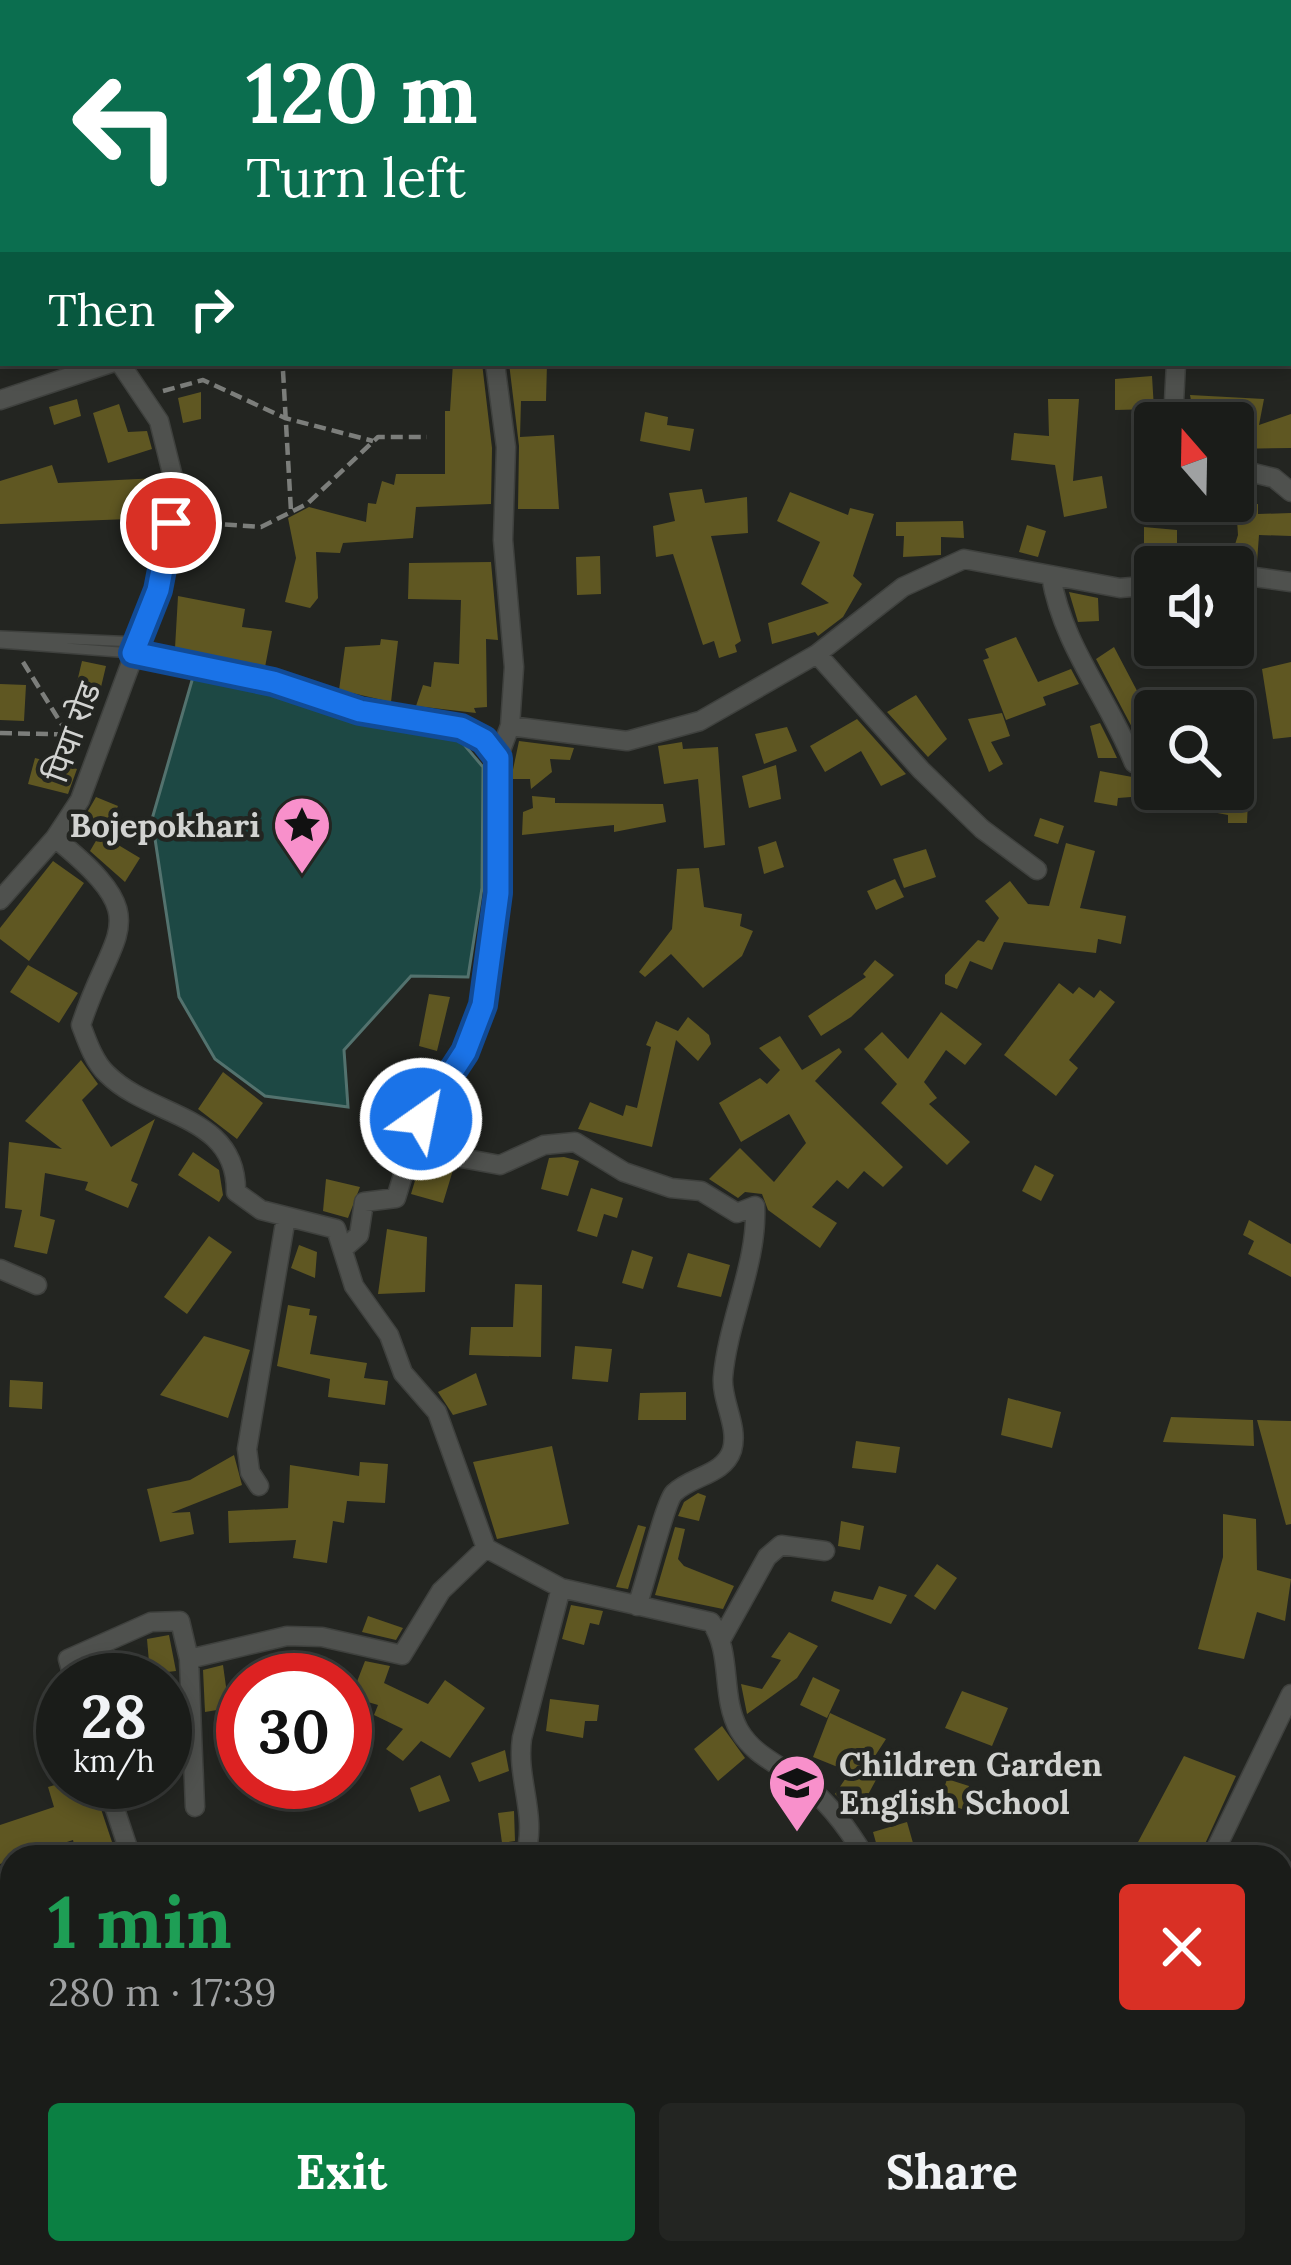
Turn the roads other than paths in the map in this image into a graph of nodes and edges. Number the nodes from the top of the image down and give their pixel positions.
1 (107, 366) edge
2 (118, 366) edge
3 (495, 366) edge
4 (1176, 366) edge
5 (0, 400) edge
6 (1174, 402) edge
7 (1254, 473) edge
8 (1291, 492) edge
9 (1051, 575) junction
10 (1254, 577) edge
11 (1291, 582) edge
12 (1134, 587) edge
13 (3, 641) edge
14 (135, 647) junction
15 (817, 653) junction
16 (510, 726) junction
17 (498, 758) junction
18 (1134, 763) dead end
19 (55, 838) junction
20 (1037, 870) dead end
21 (3, 892) edge
22 (412, 1149) junction
23 (286, 1217) junction
24 (343, 1249) junction
25 (0, 1269) edge
26 (37, 1285) dead end
27 (259, 1486) dead end
28 (486, 1548) junction
29 (824, 1551) dead end
30 (561, 1588) junction
31 (637, 1606) junction
32 (722, 1638) junction
33 (81, 1653) edge
34 (188, 1653) edge
35 (192, 1658) edge
36 (1291, 1694) edge
37 (192, 1733) edge
38 (195, 1807) dead end
39 (115, 1809) edge
40 (127, 1845) edge
41 (529, 1845) edge
42 (856, 1845) edge
43 (1219, 1845) edge

1 - 5 street
2 - 14 street, पिया रोड
3 - 16 street
4 - 6 street
7 - 8 street
9 - 12 street
9 - 15 street
9 - 18 street
10 - 11 street
13 - 14 lane
14 - 17 street
14 - 19 street, पिया रोड
15 - 16 street
15 - 20 street
16 - 17 street
17 - 22 street
19 - 21 street, पिया रोड
19 - 23 street
22 - 24 street
22 - 31 street
23 - 24 street
23 - 27 street
24 - 28 street
25 - 26 street
28 - 30 street
28 - 35 street
29 - 32 street
30 - 31 street
30 - 41 street
31 - 32 street
32 - 42 street
33 - 34 street
36 - 43 street
37 - 38 street
39 - 40 street

